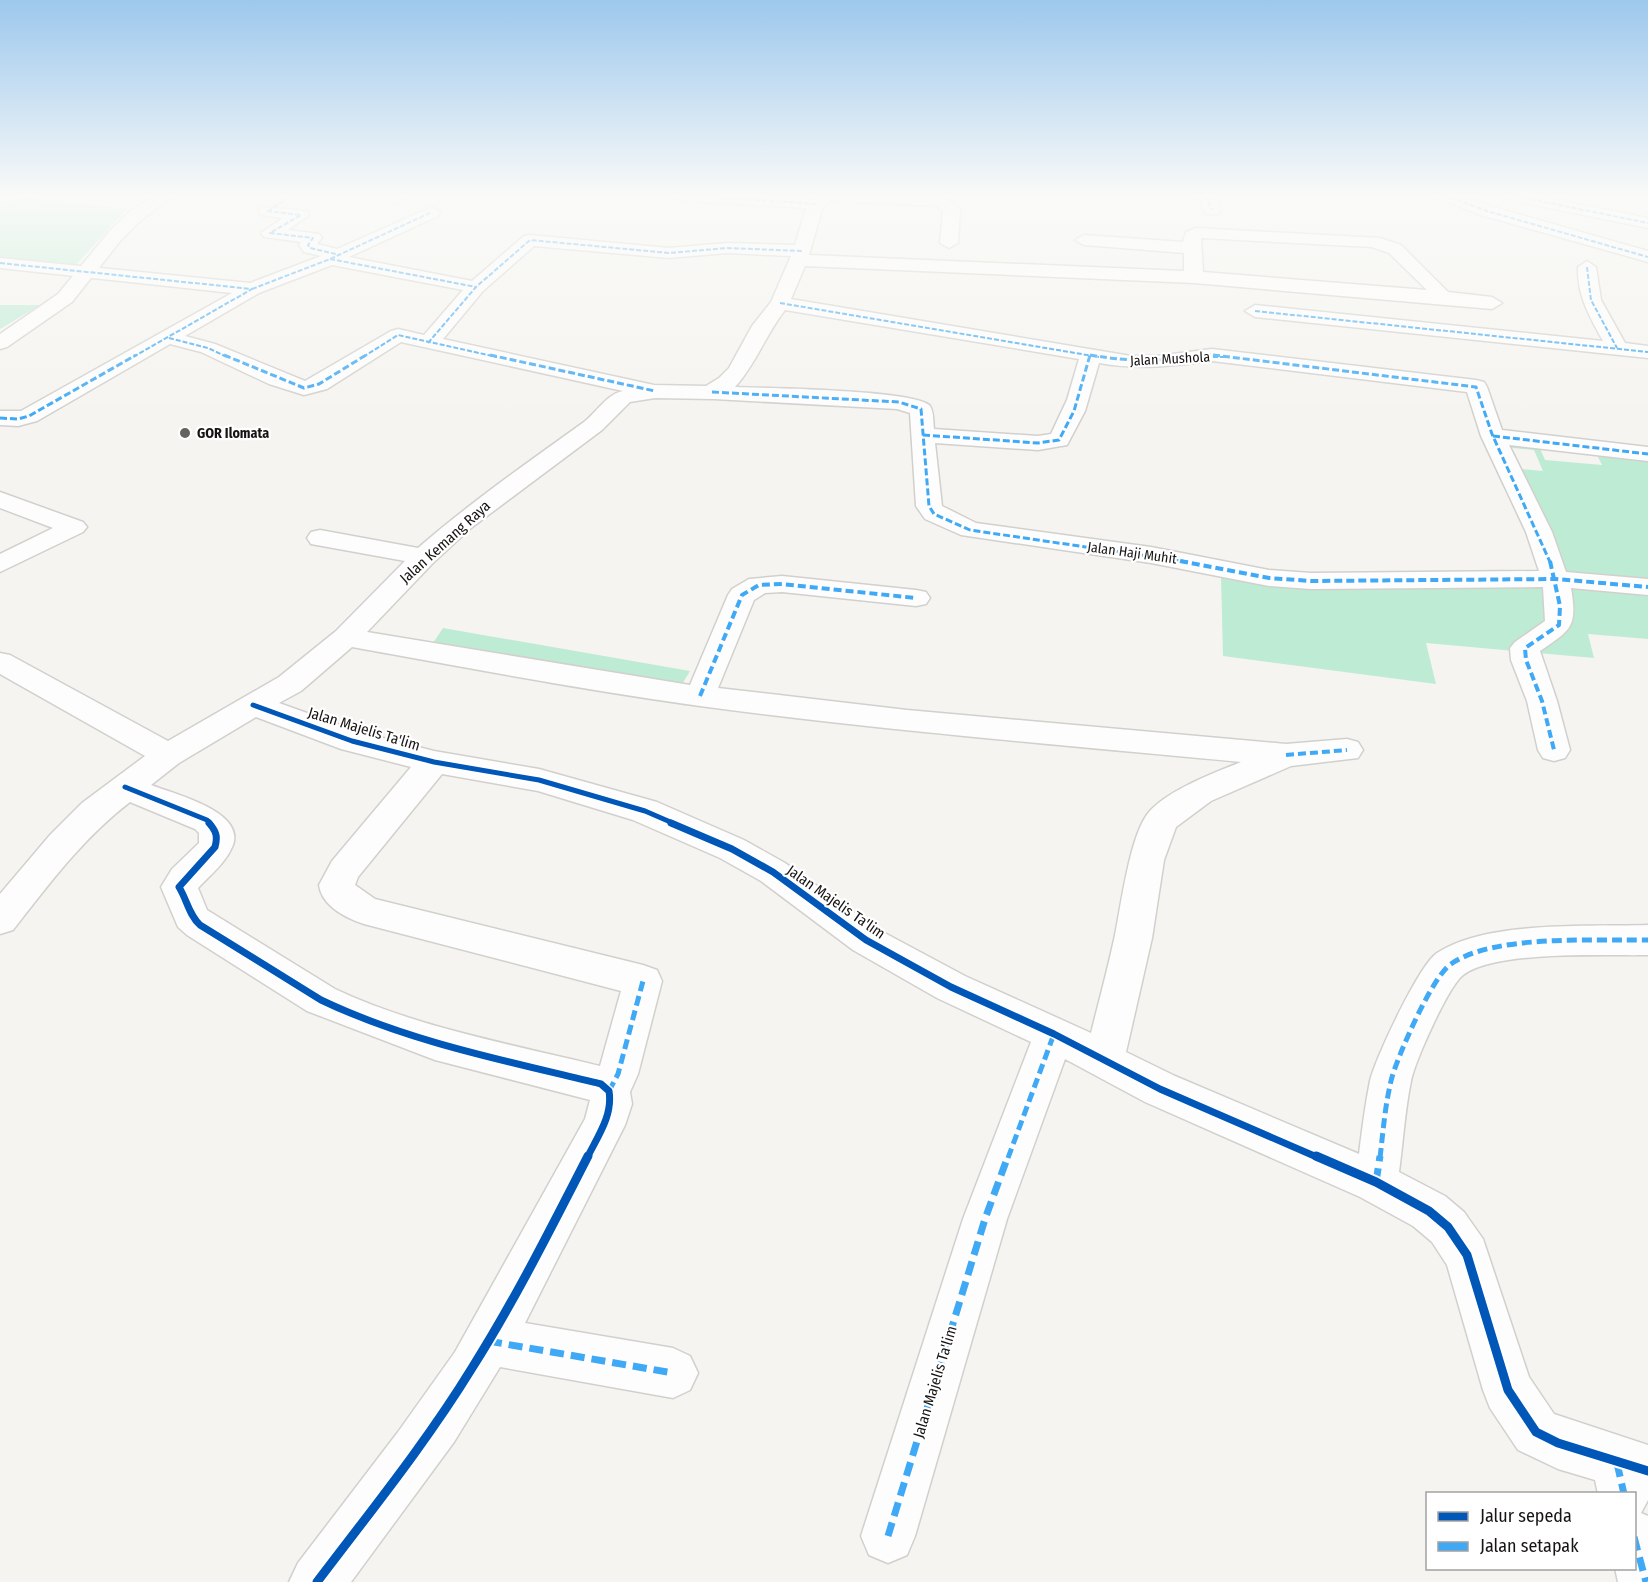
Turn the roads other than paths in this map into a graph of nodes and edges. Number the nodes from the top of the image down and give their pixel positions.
1 (51, 269) edge
2 (90, 269) edge
3 (305, 269) edge
4 (391, 269) edge
5 (497, 269) edge
6 (795, 269) edge
7 (1048, 269) edge
8 (1194, 269) edge
9 (1416, 269) edge
10 (1587, 269) edge
11 (87, 273) junction
12 (1194, 277) junction
13 (476, 287) junction
14 (252, 290) junction
15 (1441, 297) junction
16 (780, 303) junction
17 (1492, 303) dead end
18 (1255, 311) dead end
19 (169, 338) junction
20 (0, 343) edge
21 (428, 344) junction
22 (1617, 348) junction
23 (1648, 352) edge
24 (1090, 356) junction
25 (655, 391) junction
26 (712, 392) junction
27 (0, 418) edge
28 (923, 435) junction
29 (1493, 436) junction
30 (1648, 454) edge
31 (0, 499) edge
32 (320, 538) dead end
33 (424, 557) junction
34 (0, 564) edge
35 (1556, 579) junction
36 (1648, 586) edge
37 (916, 598) dead end
38 (346, 637) junction
39 (0, 662) edge
40 (700, 696) junction
41 (254, 705) junction
42 (1347, 750) dead end
43 (1554, 750) dead end
44 (162, 751) dead end
45 (1286, 755) junction
46 (434, 762) junction
47 (125, 787) junction
48 (0, 920) edge
49 (1647, 942) edge
50 (1054, 1034) junction
51 (1104, 1061) junction
52 (609, 1092) junction
53 (1376, 1182) junction
54 (488, 1341) junction
55 (673, 1373) dead end
56 (1630, 1476) edge
57 (888, 1536) dead end
58 (1636, 1541) edge
59 (317, 1582) edge
60 (1646, 1582) edge

1 - 11 street
2 - 11 street
3 - 14 street
4 - 13 street
5 - 13 street
6 - 16 street
7 - 12 street
8 - 12 street
9 - 15 street
10 - 22 street
11 - 14 street
11 - 20 street
12 - 15 street
13 - 21 street
14 - 19 street
15 - 17 street
16 - 24 street, Jalan Mushola
16 - 26 street
18 - 22 street
19 - 21 street
19 - 27 street
21 - 25 street
22 - 23 street
24 - 28 street
24 - 29 street, Jalan Mushola
25 - 26 street, Jalan Kemang Raya
25 - 33 street, Jalan Kemang Raya
26 - 28 street, Jalan Haji Muhit
28 - 35 street, Jalan Haji Muhit
29 - 30 street
29 - 35 street
31 - 34 street
32 - 33 street
33 - 38 street, Jalan Kemang Raya
35 - 36 street, Jalan Haji Muhit
35 - 43 street
37 - 40 street
38 - 40 street
38 - 41 street, Jalan Kemang Raya
39 - 44 street
40 - 45 street
41 - 46 street, Jalan Majelis Ta'lim
41 - 47 street, Jalan Kemang Raya
42 - 45 street
45 - 51 street
46 - 50 street, Jalan Majelis Ta'lim
46 - 52 street
47 - 48 street, Jalan Kemang Raya
47 - 52 street
49 - 53 street
50 - 51 street
50 - 57 street, Jalan Majelis Ta'lim
51 - 53 street
52 - 54 street
53 - 56 street
54 - 55 street
54 - 59 street
58 - 60 street

